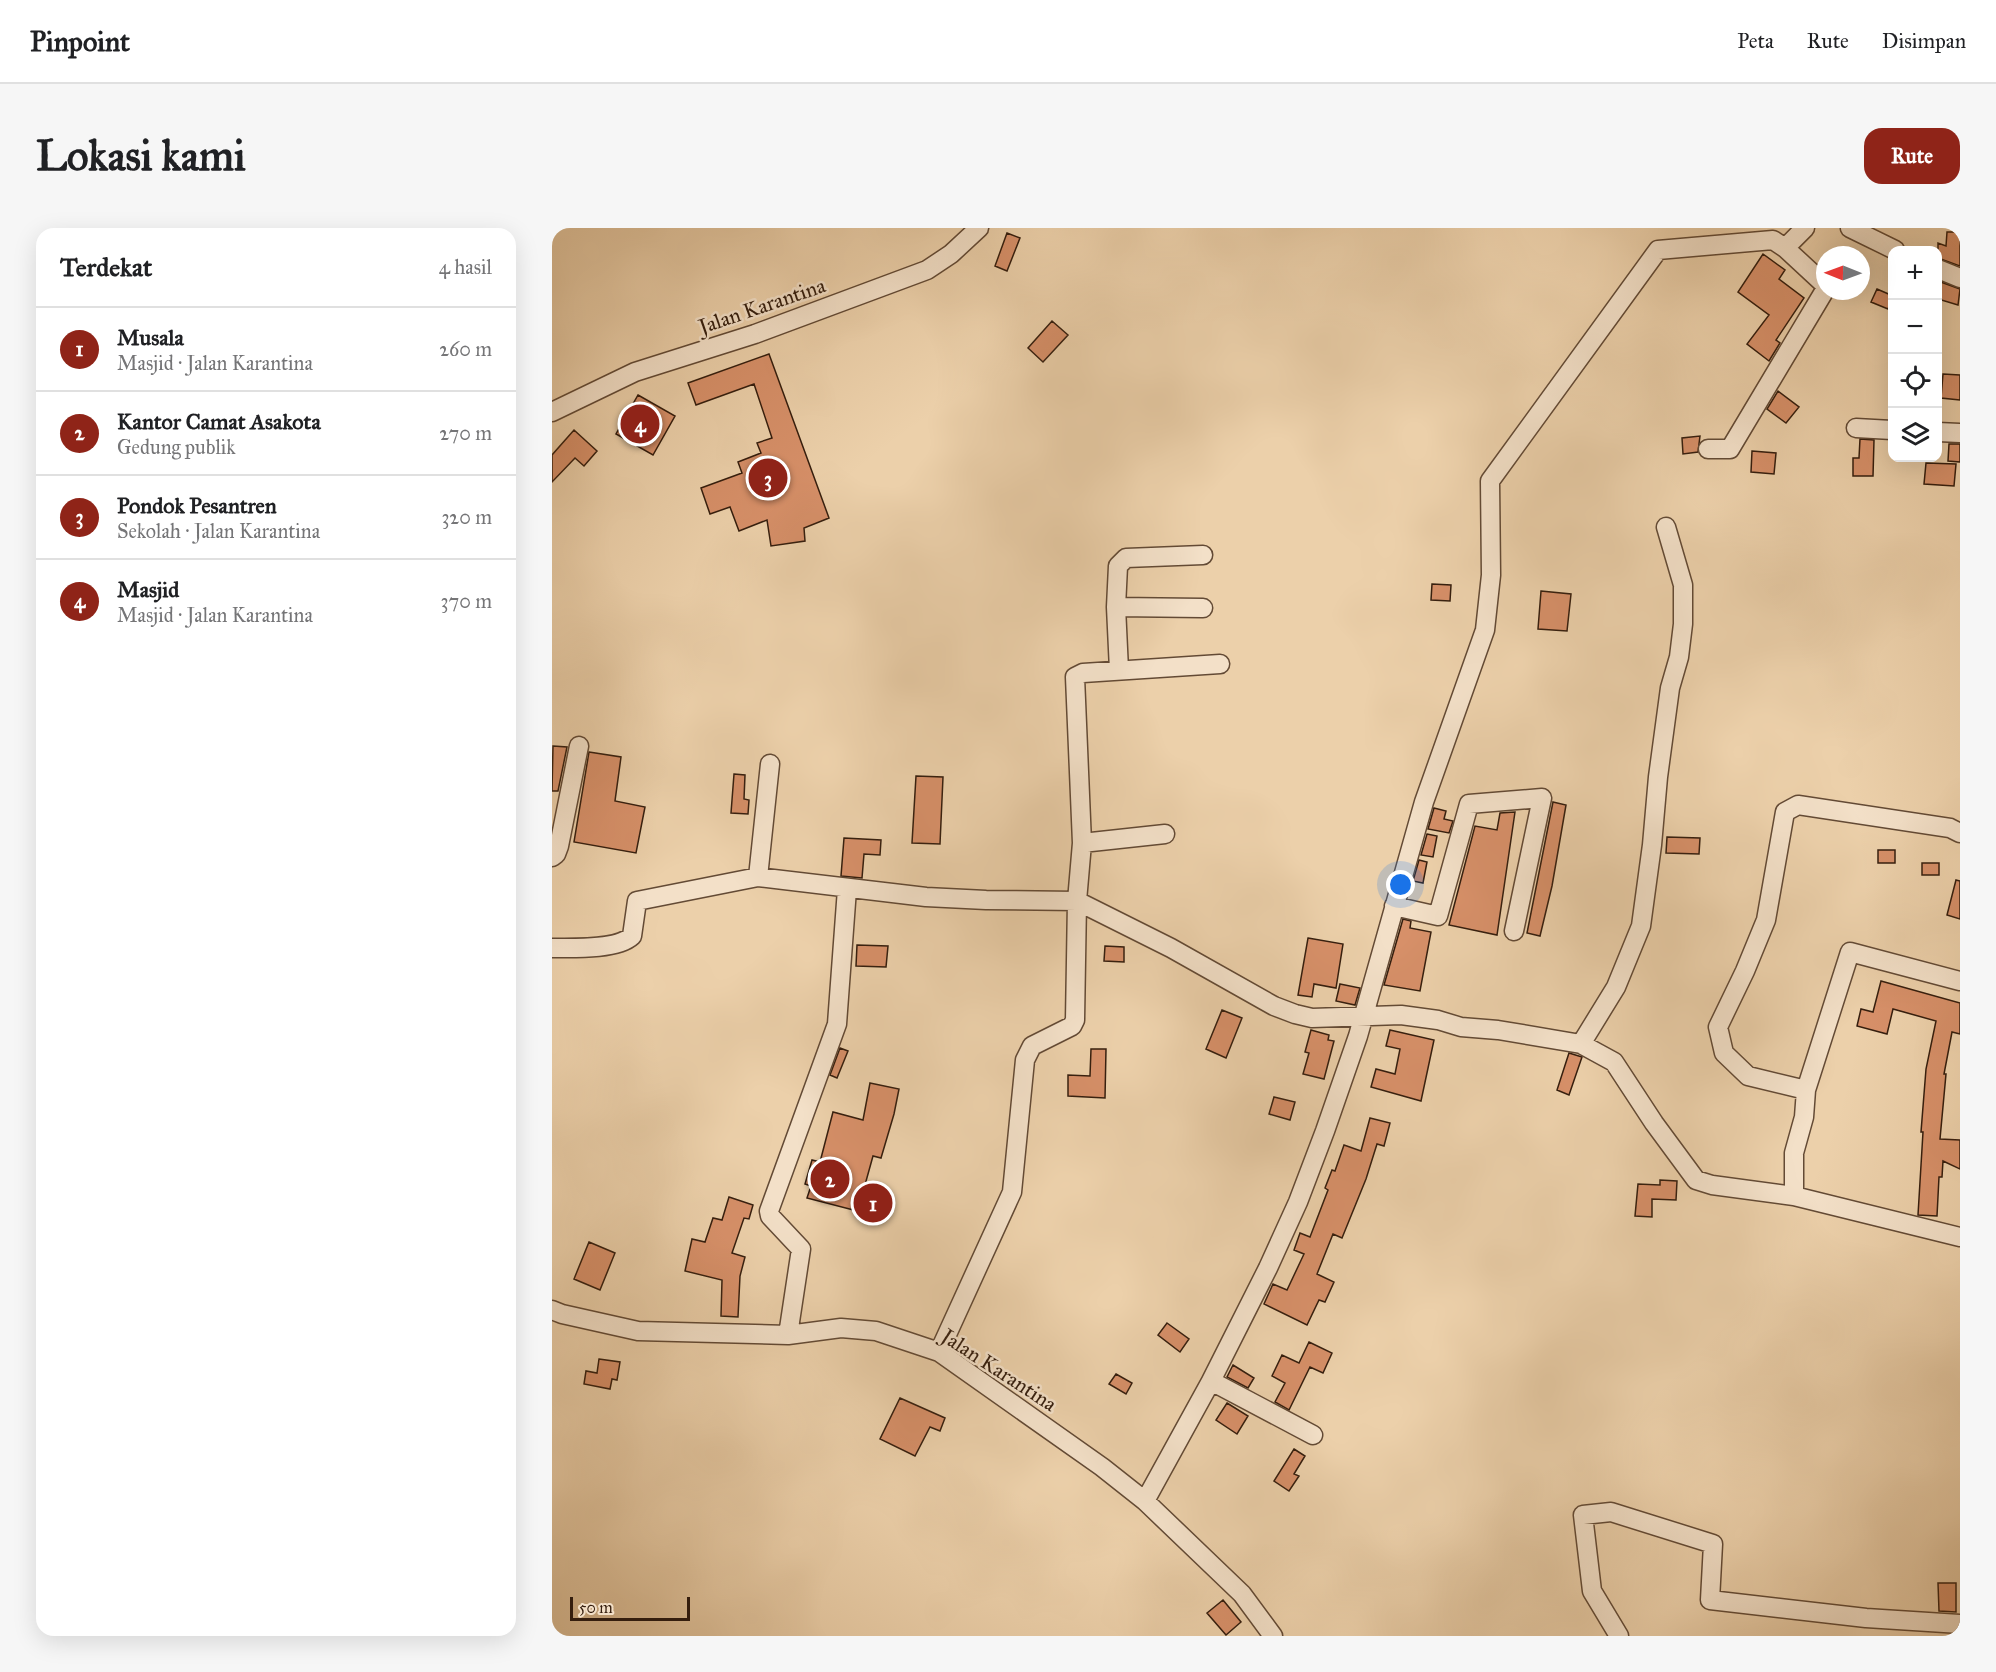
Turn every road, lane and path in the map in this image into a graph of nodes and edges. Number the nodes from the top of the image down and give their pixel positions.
1 (979, 228) edge
2 (1805, 228) edge
3 (1850, 228) edge
4 (1881, 235) edge
5 (1891, 246) edge
6 (1785, 248) junction
7 (1942, 271) edge
8 (1816, 277) edge
9 (1960, 278) edge
10 (1819, 300) edge
11 (552, 412) edge
12 (1856, 428) dead end
13 (1888, 430) edge
14 (1942, 432) edge
15 (1960, 434) edge
16 (1708, 449) dead end
17 (1666, 527) dead end
18 (1203, 555) dead end
19 (1116, 607) junction
20 (1203, 608) dead end
21 (1220, 664) dead end
22 (1119, 670) junction
23 (579, 746) dead end
24 (770, 764) dead end
25 (1960, 833) edge
26 (1165, 834) dead end
27 (1082, 843) junction
28 (552, 857) edge
29 (758, 877) junction
30 (847, 889) junction
31 (1077, 901) junction
32 (1394, 906) junction
33 (1514, 931) dead end
34 (552, 948) edge
35 (1960, 981) edge
36 (1364, 1017) junction
37 (1581, 1044) junction
38 (1806, 1090) junction
39 (1794, 1196) junction
40 (1960, 1237) edge
41 (552, 1310) edge
42 (788, 1335) junction
43 (939, 1352) junction
44 (1211, 1381) junction
45 (1313, 1435) dead end
46 (1145, 1501) junction
47 (1960, 1624) edge
48 (1273, 1636) edge
49 (1619, 1636) edge

1 - 11 street, Jalan Karantina
2 - 6 street
3 - 4 street
4 - 5 street
6 - 8 street
6 - 32 street
7 - 9 street
10 - 16 street
12 - 13 street
14 - 15 street
17 - 37 street
18 - 19 street
19 - 20 street
19 - 22 street
21 - 22 street
22 - 27 street
23 - 28 street
24 - 29 street
25 - 38 street
26 - 27 street
27 - 31 street
29 - 30 street
29 - 34 street
30 - 31 street
30 - 42 street
31 - 36 street
31 - 43 street
32 - 33 street
32 - 36 street
35 - 38 street
36 - 37 street
36 - 44 street
37 - 39 street
38 - 39 street
39 - 40 street
41 - 42 street, Jalan Karantina
42 - 43 street, Jalan Karantina
43 - 46 street, Jalan Karantina
44 - 45 street
44 - 46 street
46 - 48 street, Jalan Karantina
47 - 49 street

